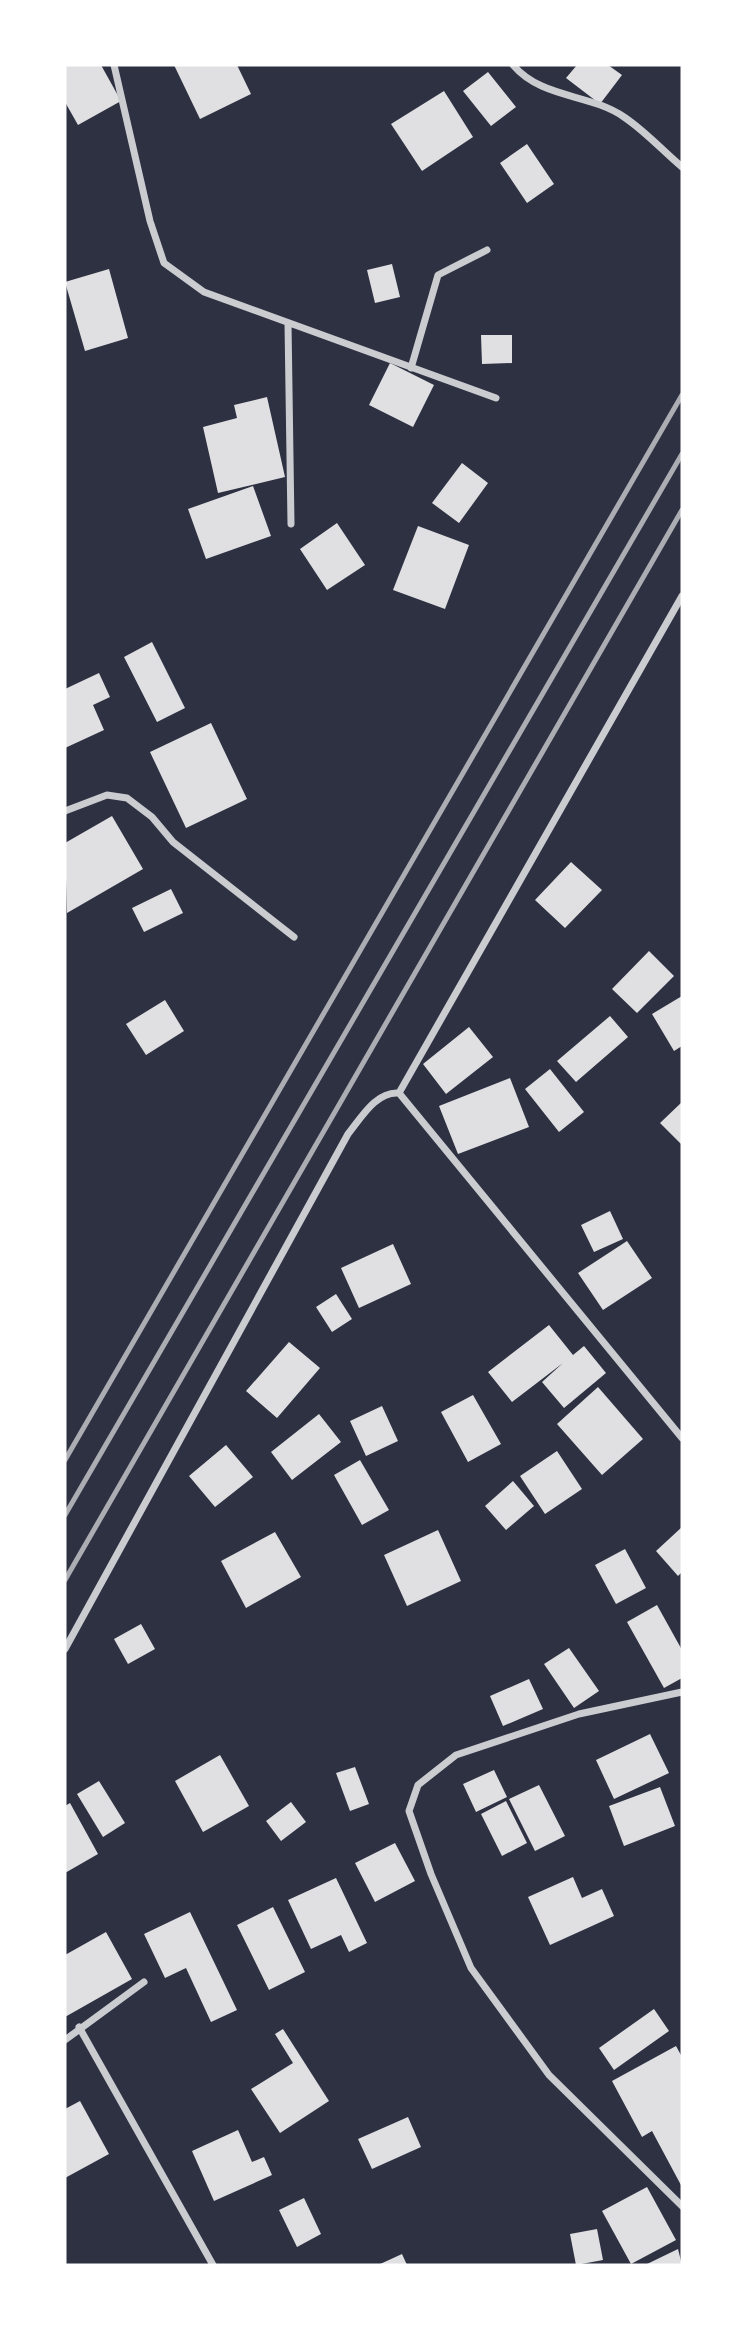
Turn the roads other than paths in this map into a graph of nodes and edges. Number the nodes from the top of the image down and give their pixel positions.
1 (114, 65) edge
2 (513, 65) edge
3 (682, 167) edge
4 (487, 250) dead end
5 (288, 323) junction
6 (411, 368) junction
7 (496, 398) dead end
8 (291, 524) dead end
9 (682, 596) edge
10 (65, 811) edge
11 (294, 937) dead end
12 (399, 1093) junction
13 (682, 1438) edge
14 (65, 1649) edge
15 (682, 1692) edge
16 (144, 1982) dead end
17 (79, 2027) junction
18 (65, 2040) edge
19 (682, 2206) edge
20 (213, 2265) edge

1 - 5 street
2 - 3 street
4 - 6 street
5 - 6 street
5 - 8 street
6 - 7 street
9 - 12 street
10 - 11 street
12 - 13 street
12 - 14 street
15 - 19 street
16 - 17 street
17 - 18 street
17 - 20 street

